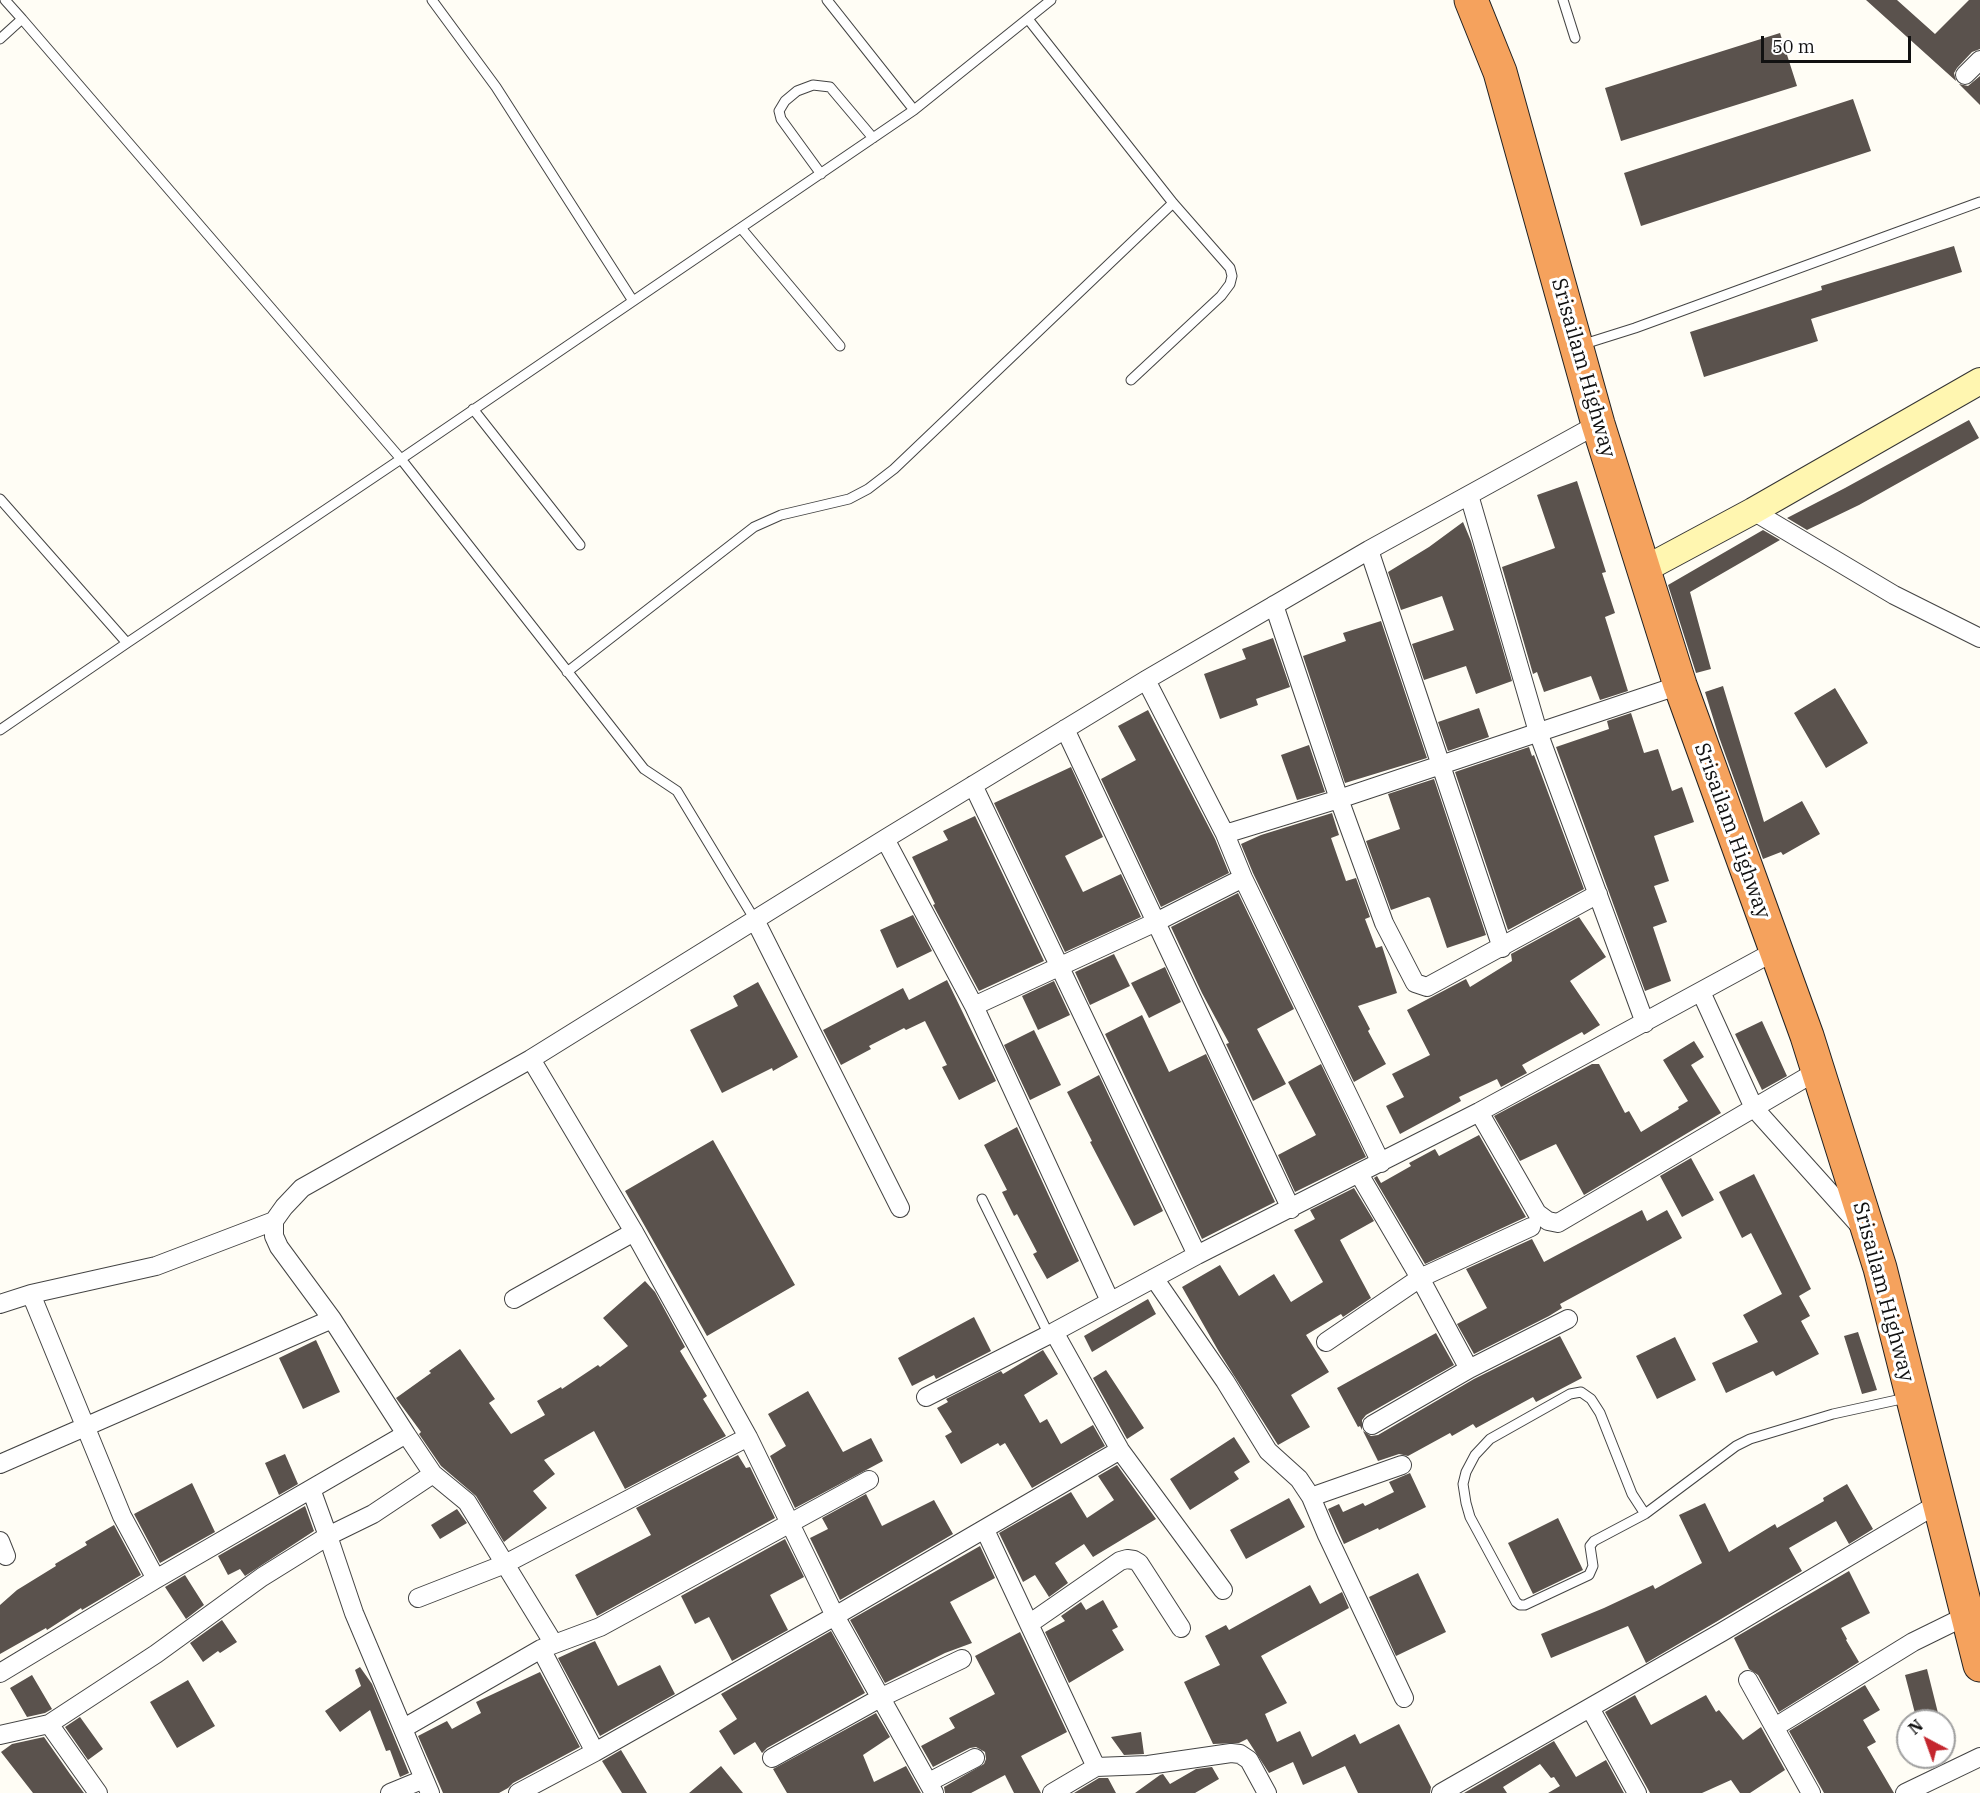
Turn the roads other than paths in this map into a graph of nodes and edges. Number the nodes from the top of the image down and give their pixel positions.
1 (5, 0) edge
2 (432, 0) edge
3 (827, 0) edge
4 (1051, 0) edge
5 (1471, 0) edge
6 (1563, 0) edge
7 (22, 19) junction
8 (1028, 19) junction
9 (1575, 38) dead end
10 (0, 39) edge
11 (1980, 60) edge
12 (1965, 75) dead end
13 (914, 110) junction
14 (873, 138) junction
15 (821, 174) junction
16 (1980, 202) edge
17 (1173, 203) junction
18 (741, 228) junction
19 (633, 301) junction
20 (840, 346) dead end
21 (1576, 346) junction
22 (1131, 380) dead end
23 (1980, 381) edge
24 (473, 409) junction
25 (1598, 424) junction
26 (401, 459) junction
27 (1468, 495) junction
28 (0, 499) edge
29 (1753, 511) junction
30 (580, 545) dead end
31 (1369, 550) junction
32 (1645, 569) junction
33 (1274, 605) junction
34 (1980, 638) edge
35 (127, 643) junction
36 (567, 672) junction
37 (1146, 680) junction
38 (1680, 685) junction
39 (1065, 729) junction
40 (0, 730) edge
41 (1538, 732) junction
42 (1440, 765) junction
43 (973, 785) junction
44 (1339, 799) junction
45 (1225, 834) junction
46 (885, 839) junction
47 (1243, 878) junction
48 (1598, 894) junction
49 (755, 920) junction
50 (1156, 922) junction
51 (1502, 948) junction
52 (1775, 951) junction
53 (1059, 966) junction
54 (1701, 992) junction
55 (974, 1006) junction
56 (1645, 1023) junction
57 (531, 1059) junction
58 (1817, 1071) junction
59 (1755, 1108) junction
60 (1479, 1112) junction
61 (1381, 1163) junction
62 (1359, 1173) junction
63 (982, 1199) dead end
64 (900, 1208) dead end
65 (1292, 1209) junction
66 (274, 1221) junction
67 (1531, 1227) dead end
68 (634, 1232) junction
69 (1870, 1238) junction
70 (1197, 1255) junction
71 (1154, 1278) junction
72 (1420, 1278) junction
73 (31, 1294) junction
74 (514, 1299) dead end
75 (1110, 1301) junction
76 (0, 1304) edge
77 (332, 1319) junction
78 (1568, 1319) dead end
79 (1052, 1334) junction
80 (1326, 1342) dead end
81 (1469, 1369) junction
82 (926, 1397) dead end
83 (1912, 1397) junction
84 (1372, 1425) dead end
85 (86, 1426) junction
86 (406, 1434) junction
87 (748, 1437) junction
88 (1120, 1450) junction
89 (0, 1464) edge
90 (1402, 1466) dead end
91 (433, 1474) junction
92 (869, 1480) dead end
93 (311, 1489) junction
94 (1311, 1497) junction
95 (1939, 1503) junction
96 (1645, 1514) junction
97 (791, 1523) junction
98 (986, 1530) junction
99 (328, 1536) junction
100 (505, 1564) junction
101 (156, 1579) junction
102 (1223, 1590) dead end
103 (418, 1598) dead end
104 (1968, 1615) junction
105 (835, 1616) junction
106 (1029, 1624) junction
107 (1181, 1628) dead end
108 (548, 1646) junction
109 (962, 1659) dead end
110 (1980, 1665) edge
111 (0, 1673) edge
112 (1748, 1680) dead end
113 (882, 1697) junction
114 (1404, 1698) dead end
115 (1590, 1708) junction
116 (49, 1724) junction
117 (1775, 1727) junction
118 (404, 1728) junction
119 (0, 1735) edge
120 (595, 1752) junction
121 (1980, 1757) edge
122 (772, 1758) dead end
123 (975, 1758) dead end
124 (1096, 1767) junction
125 (427, 1786) edge
126 (932, 1788) edge
127 (98, 1793) edge
128 (390, 1793) edge
129 (518, 1793) edge
130 (1052, 1793) edge
131 (1267, 1793) edge
132 (1441, 1793) edge
133 (1637, 1793) edge
134 (1811, 1793) edge
135 (1905, 1793) edge

1 - 7 lane
2 - 19 lane
3 - 13 lane
4 - 8 lane
5 - 21 highway, Srisailam Highway
6 - 9 lane
7 - 10 lane
7 - 26 lane
8 - 13 lane
8 - 17 lane
11 - 12 street
13 - 14 lane
14 - 15 lane
14 - 15 lane
15 - 18 lane
16 - 21 lane
17 - 22 lane
17 - 36 lane
18 - 19 lane
18 - 20 lane
19 - 24 lane
21 - 25 highway, Srisailam Highway
23 - 29 street
24 - 26 lane
24 - 30 lane
25 - 27 street
25 - 32 highway, Srisailam Highway
26 - 35 lane
26 - 36 lane
27 - 31 street
27 - 41 street
28 - 35 lane
29 - 32 street
29 - 34 street
31 - 33 street
31 - 42 street
32 - 38 highway, Srisailam Highway
33 - 37 street
33 - 44 street
35 - 40 lane
36 - 49 lane
37 - 39 street
37 - 45 street
38 - 41 street
38 - 52 highway, Srisailam Highway
39 - 43 street
39 - 50 street
41 - 42 street
41 - 48 street
42 - 44 street
42 - 51 street
43 - 46 street
43 - 53 street
44 - 45 street
44 - 51 street
45 - 47 street
46 - 49 street
46 - 55 street
47 - 50 street
47 - 61 street
48 - 51 street
48 - 56 street
49 - 57 street
49 - 64 street
50 - 53 street
50 - 65 street
52 - 54 street
52 - 58 highway, Srisailam Highway
53 - 55 street
53 - 70 street
54 - 56 street
54 - 59 street
55 - 75 street
56 - 60 street
57 - 66 street
57 - 68 street
58 - 59 street
58 - 69 highway, Srisailam Highway
59 - 60 street
59 - 69 street
60 - 61 street
61 - 62 street
62 - 65 street
62 - 72 street
63 - 79 lane
65 - 70 street
66 - 73 street
66 - 77 street
67 - 72 street
68 - 74 street
68 - 87 street
69 - 83 highway, Srisailam Highway
70 - 71 street
71 - 75 street
71 - 94 street
72 - 80 street
72 - 81 street
73 - 76 street
73 - 85 street
75 - 79 street
77 - 85 street
77 - 86 street
78 - 81 street
79 - 82 street
79 - 88 street
81 - 84 street
83 - 95 highway, Srisailam Highway
83 - 96 lane
85 - 89 street
85 - 101 street
86 - 91 street
86 - 93 street
87 - 97 street
87 - 100 street
88 - 98 street
88 - 102 street
90 - 94 street
91 - 99 street
91 - 100 street
92 - 97 street
93 - 99 street
93 - 101 street
94 - 114 street
95 - 104 highway, Srisailam Highway
95 - 115 street
96 - 96 lane
97 - 105 street
97 - 108 street
98 - 105 street
98 - 106 street
99 - 116 street
99 - 118 street
100 - 103 street
100 - 108 street
101 - 111 street
104 - 110 highway, Srisailam Highway
104 - 117 street
105 - 113 street
105 - 120 street
106 - 107 street
106 - 124 street
108 - 118 street
108 - 120 street
109 - 113 street
112 - 117 street
113 - 122 street
113 - 126 street
115 - 132 street
115 - 133 street
116 - 119 street
116 - 127 street
117 - 134 street
118 - 125 street
120 - 129 street
121 - 135 street
123 - 126 street
124 - 130 street
124 - 131 street
125 - 128 street

